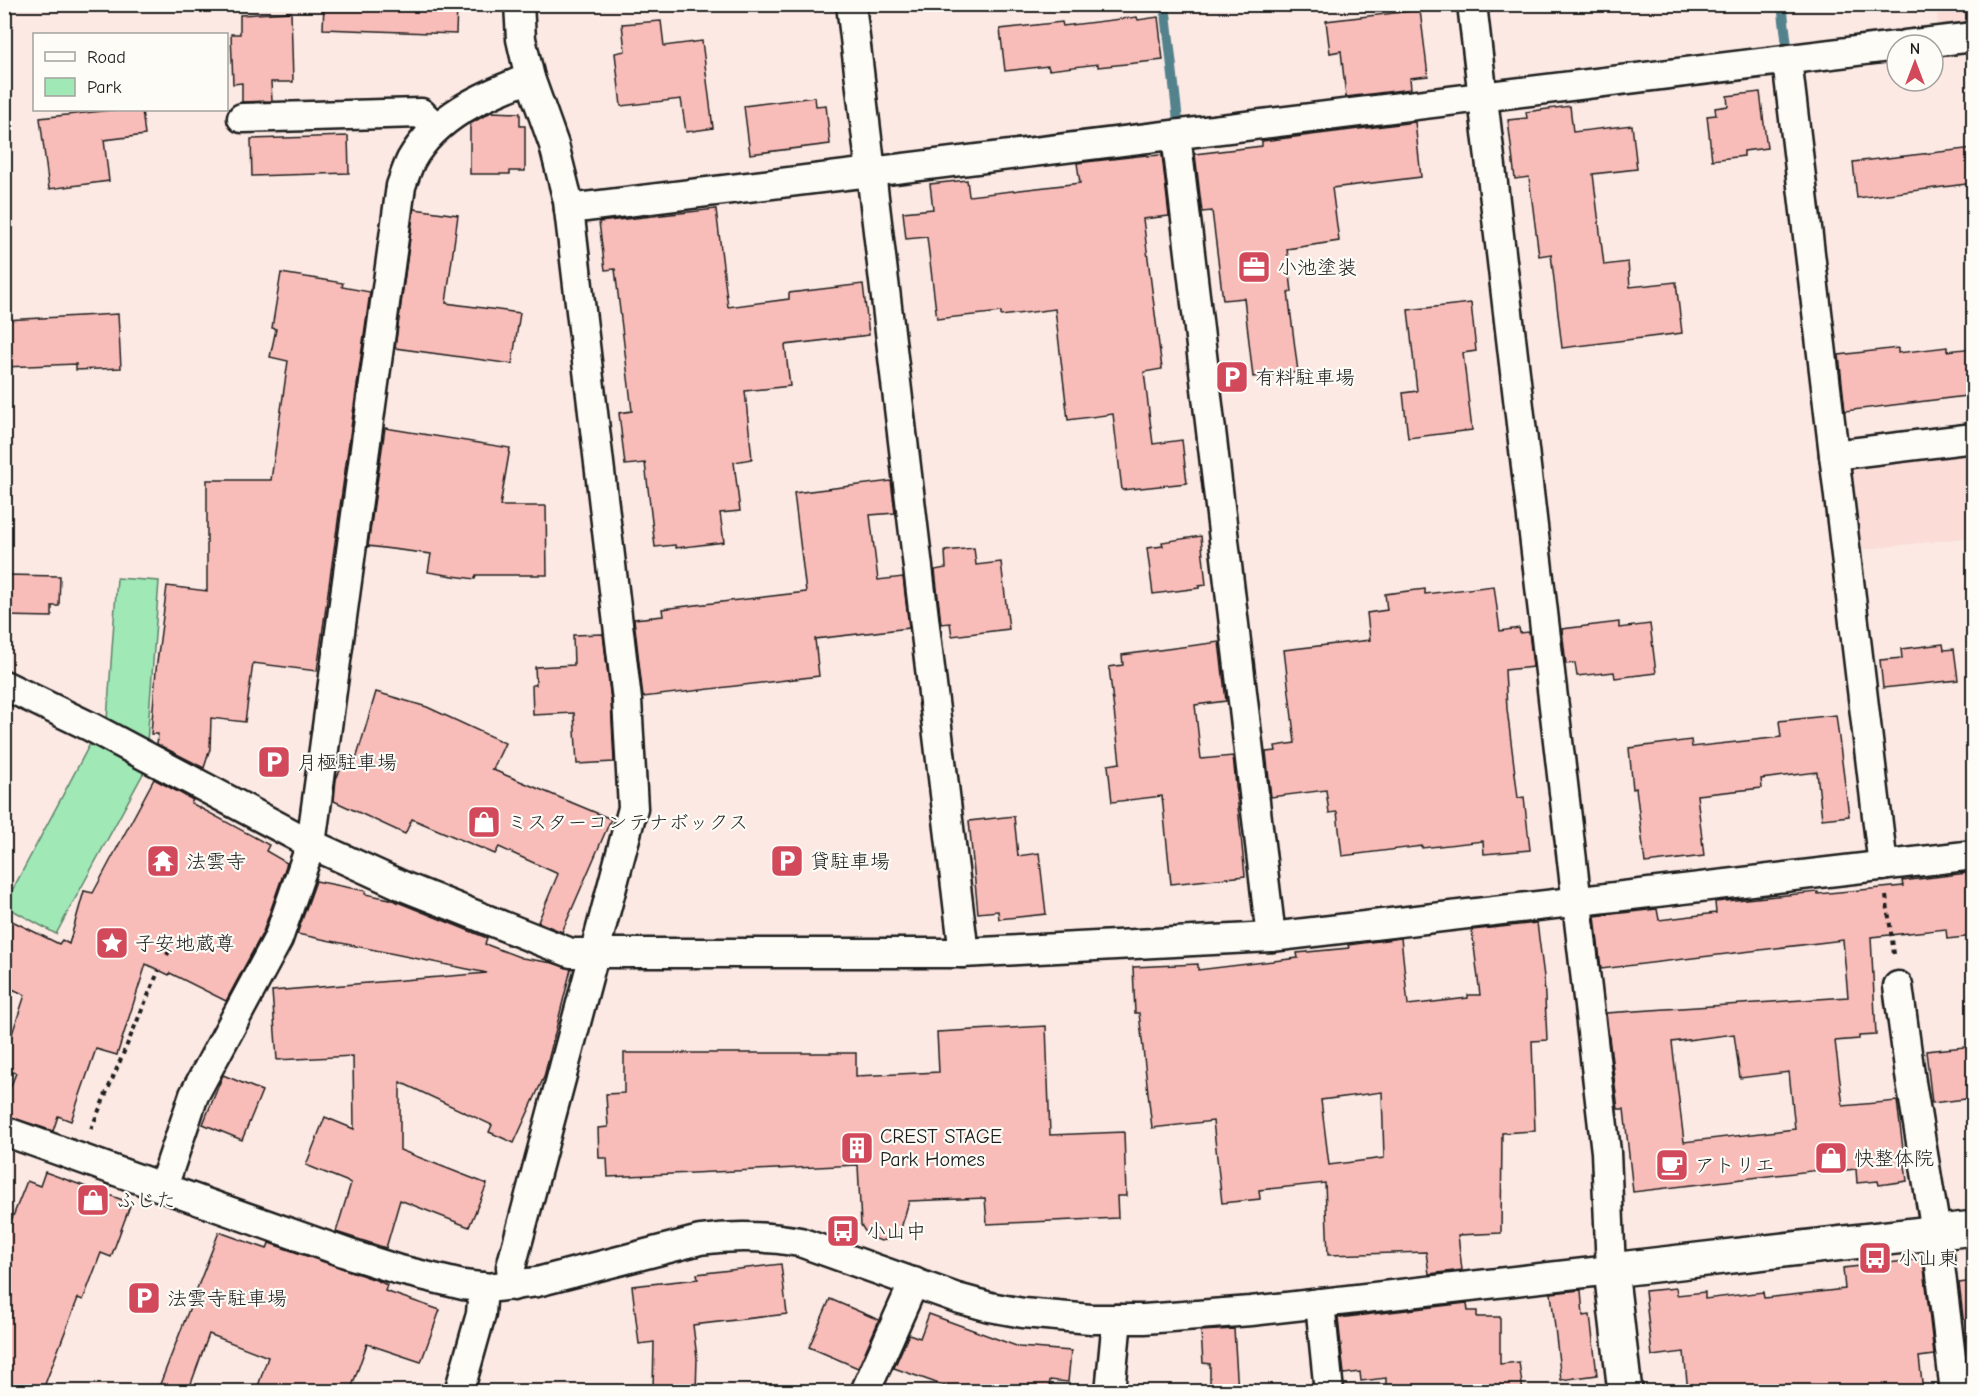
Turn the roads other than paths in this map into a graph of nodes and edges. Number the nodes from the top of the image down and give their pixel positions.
1 (519, 4) edge
2 (851, 4) edge
3 (1472, 4) edge
4 (1974, 37) edge
5 (1945, 40) edge
6 (1885, 48) edge
7 (1787, 60) junction
8 (530, 78) junction
9 (1483, 97) junction
10 (242, 118) dead end
11 (436, 128) junction
12 (1176, 135) junction
13 (871, 172) junction
14 (569, 209) junction
15 (1974, 438) edge
16 (1834, 455) junction
17 (4, 685) edge
18 (310, 844) junction
19 (1974, 855) edge
20 (1882, 866) junction
21 (1578, 901) junction
22 (1270, 937) junction
23 (593, 953) junction
24 (962, 953) junction
25 (1898, 986) road end
26 (4, 1131) edge
27 (163, 1187) junction
28 (1974, 1228) edge
29 (1936, 1232) junction
30 (1611, 1270) junction
31 (914, 1282) junction
32 (513, 1286) junction
33 (483, 1287) junction
34 (1320, 1303) junction
35 (1117, 1319) junction
36 (459, 1392) edge
37 (865, 1392) edge
38 (1110, 1392) edge
39 (1329, 1392) edge
40 (1625, 1392) edge
41 (1954, 1392) edge

1 - 8 street
2 - 13 street
3 - 9 street
4 - 5 street
6 - 7 street
7 - 9 street
7 - 16 street
8 - 11 street
8 - 14 street
9 - 12 street
9 - 21 street
10 - 11 street
11 - 18 street
12 - 13 street
12 - 22 street
13 - 14 street
13 - 24 street
14 - 23 street
15 - 16 street
16 - 20 street
17 - 18 street
18 - 23 street
18 - 27 street
19 - 20 street
20 - 21 street
21 - 22 street
21 - 30 street
22 - 24 street
23 - 24 street
23 - 32 street
25 - 29 street
26 - 27 street
27 - 33 street
28 - 29 street
29 - 30 street
29 - 41 street
30 - 34 street
30 - 40 street
31 - 32 street
31 - 35 street
31 - 37 street
32 - 33 street
33 - 36 street
34 - 35 street
34 - 39 street
35 - 38 street

